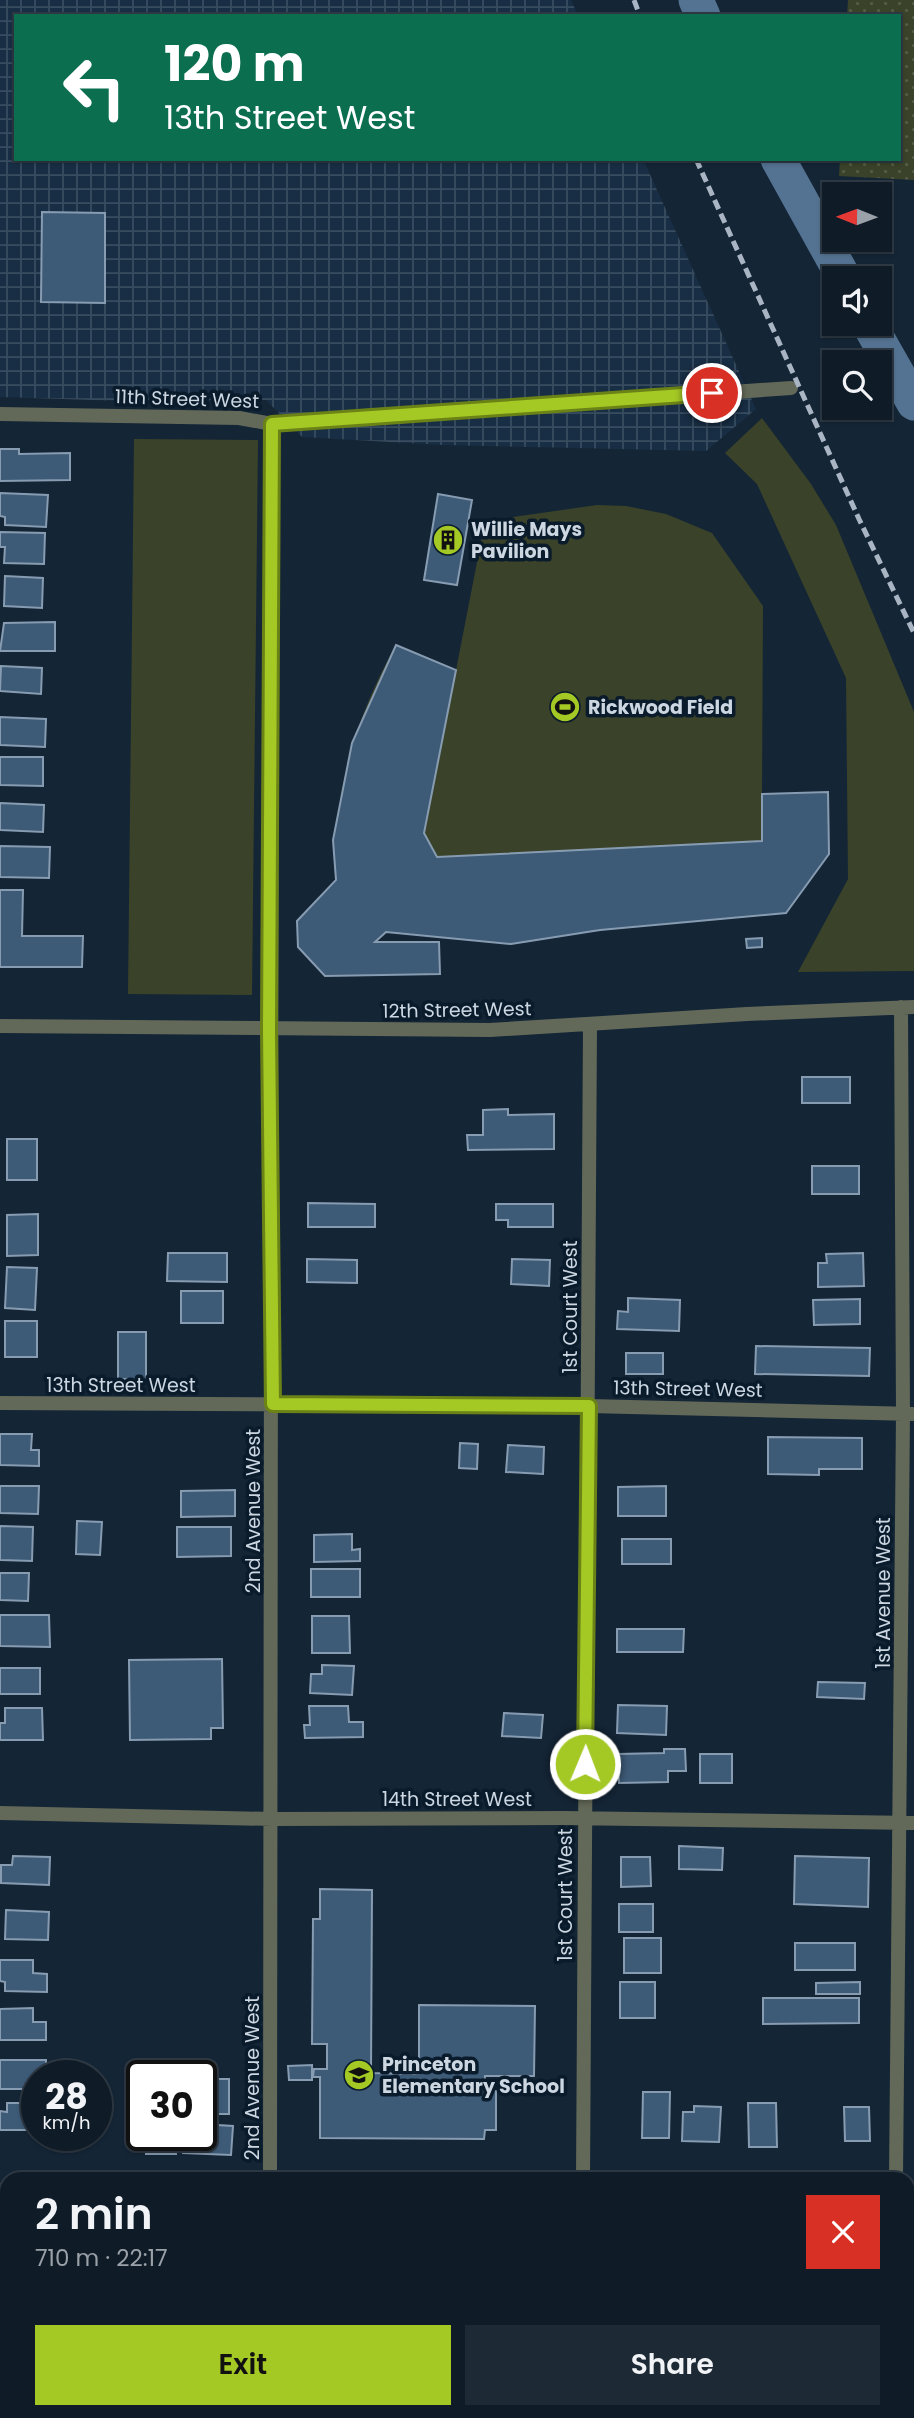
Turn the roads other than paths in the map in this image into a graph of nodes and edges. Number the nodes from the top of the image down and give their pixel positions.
1 (791, 388) dead end
2 (0, 414) edge
3 (272, 424) junction
4 (907, 1007) edge
5 (590, 1024) junction
6 (0, 1026) edge
7 (269, 1030) junction
8 (0, 1403) edge
9 (273, 1404) junction
10 (589, 1406) junction
11 (909, 1414) edge
12 (0, 1813) edge
13 (272, 1819) junction
14 (584, 1819) junction
15 (907, 1823) edge
16 (270, 2172) edge
17 (583, 2172) edge
18 (896, 2172) edge

1 - 3 street, 11th Street West
2 - 3 street, 11th Street West
3 - 7 street, 2nd Avenue West
4 - 5 street, 12th Street West
4 - 11 street, 1st Avenue West
5 - 7 street, 12th Street West
5 - 10 street, 1st Court West
6 - 7 street, 12th Street West
7 - 9 street, 2nd Avenue West
8 - 9 street, 13th Street West
9 - 10 street, 13th Street West
9 - 13 street, 2nd Avenue West
10 - 11 street, 13th Street West
10 - 14 street, 1st Court West
11 - 15 street, 1st Avenue West
12 - 13 street, 14th Street West
13 - 14 street, 14th Street West
13 - 16 street, 2nd Avenue West
14 - 15 street, 14th Street West
14 - 17 street, 1st Court West
15 - 18 street, 1st Avenue West

